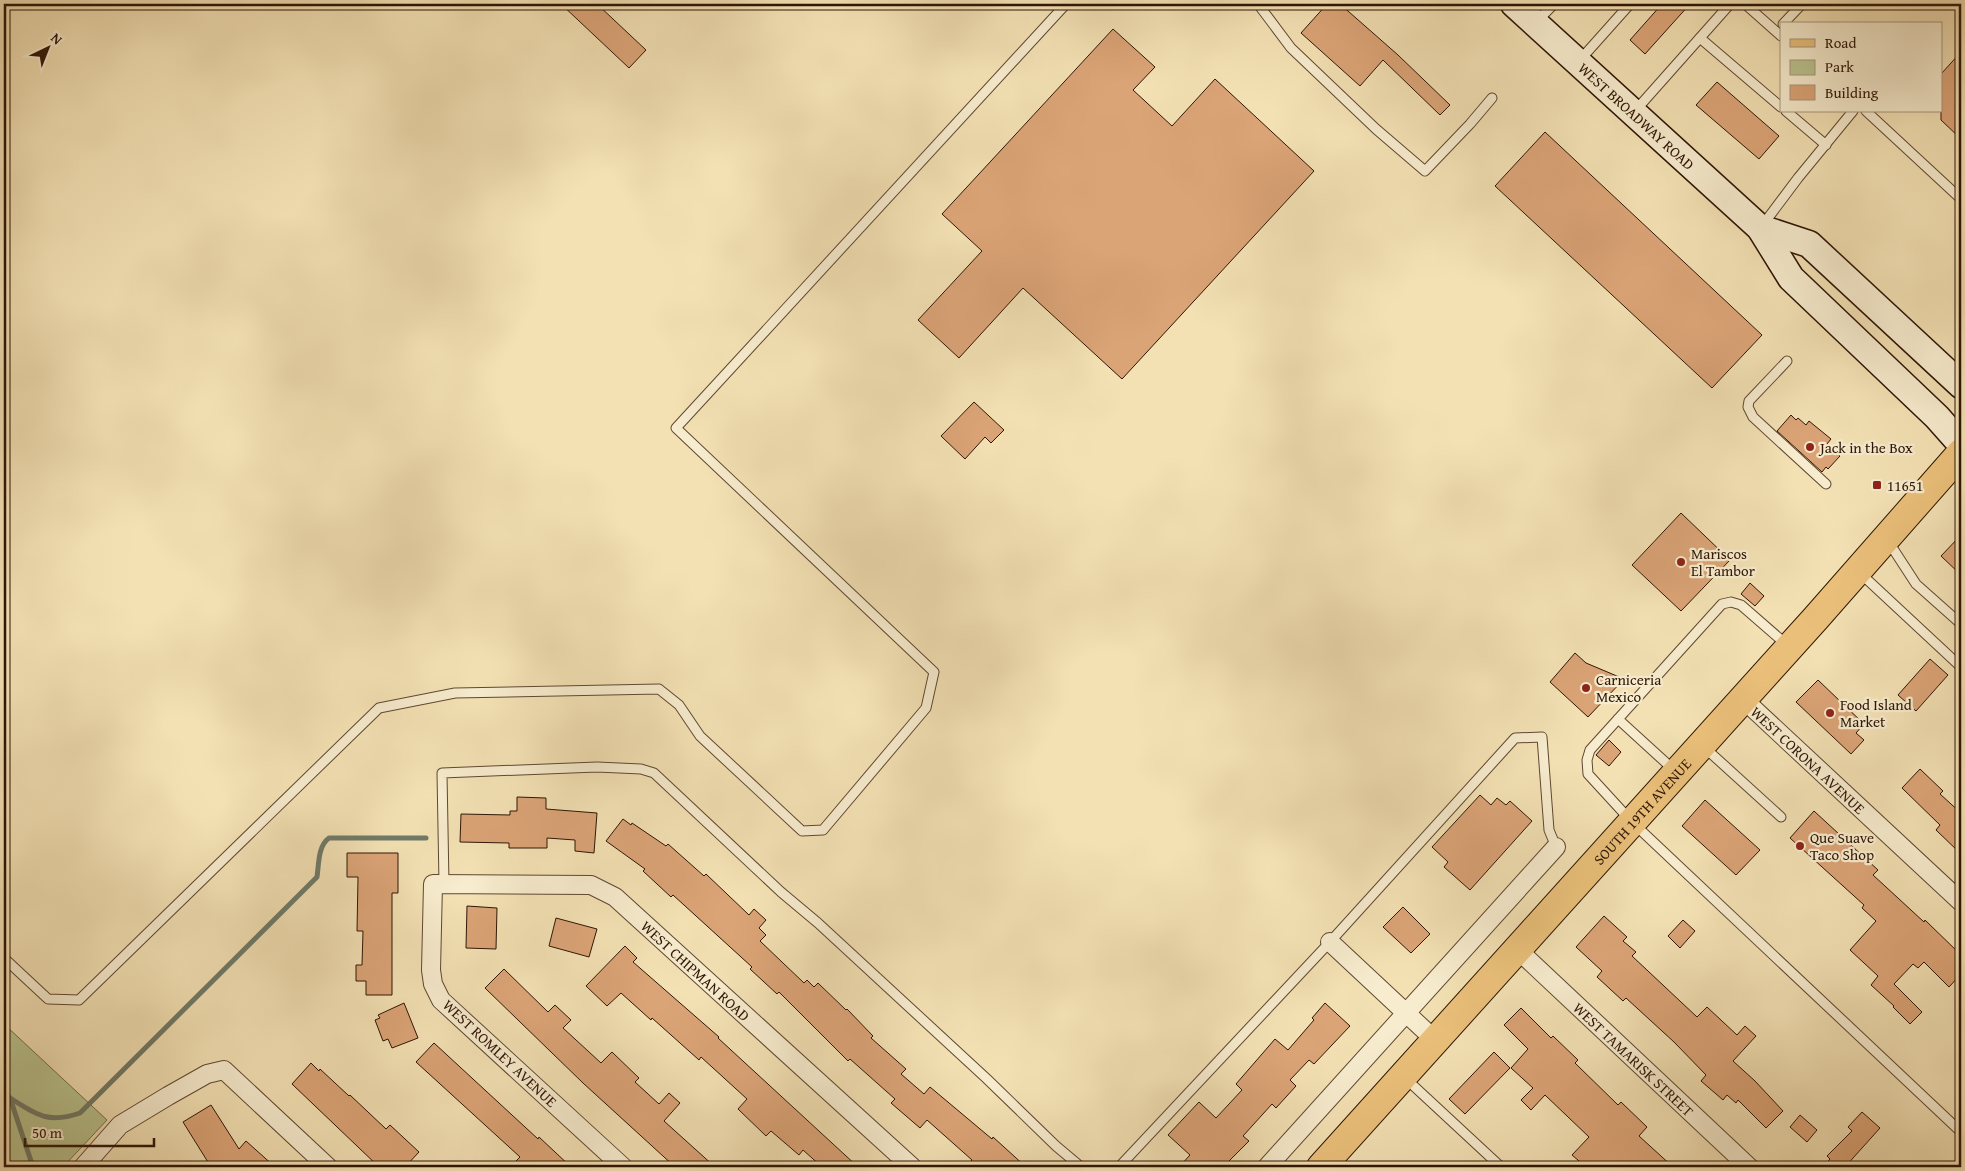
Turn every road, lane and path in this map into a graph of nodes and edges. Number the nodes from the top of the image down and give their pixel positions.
1 (1066, 4) edge
2 (1258, 4) edge
3 (1514, 4) edge
4 (1554, 4) edge
5 (1630, 4) edge
6 (1730, 4) edge
7 (1745, 4) edge
8 (1802, 4) edge
9 (1786, 22) edge
10 (1535, 23) junction
11 (1780, 29) edge
12 (1700, 38) junction
13 (1578, 62) junction
14 (1492, 98) dead end
15 (1780, 106) edge
16 (1787, 112) edge
17 (1852, 112) edge
18 (1867, 112) edge
19 (1633, 113) junction
20 (1826, 145) junction
21 (1961, 199) edge
22 (1760, 228) junction
23 (1787, 361) dead end
24 (1961, 386) edge
25 (1961, 444) edge
26 (1961, 453) edge
27 (1826, 484) dead end
28 (1887, 538) junction
29 (1858, 571) junction
30 (1961, 624) edge
31 (1790, 648) junction
32 (1961, 667) edge
33 (1743, 699) junction
34 (1618, 719) junction
35 (1702, 745) junction
36 (1677, 772) junction
37 (1781, 817) dead end
38 (1632, 822) junction
39 (1556, 847) joint
40 (439, 884) junction
41 (1961, 902) edge
42 (1330, 942) junction
43 (1518, 950) junction
44 (4, 958) edge
45 (1406, 1014) junction
46 (1436, 1042) junction
47 (1403, 1076) junction
48 (1961, 1132) edge
49 (83, 1167) edge
50 (328, 1167) edge
51 (623, 1167) edge
52 (912, 1167) edge
53 (1081, 1167) edge
54 (1118, 1167) edge
55 (1267, 1167) edge
56 (1321, 1167) edge
57 (1501, 1167) edge
58 (1749, 1167) edge

1 - 44 lane
2 - 14 lane
3 - 10 main road, WEST BROADWAY ROAD
4 - 10 lane
5 - 13 lane
6 - 12 lane
7 - 11 lane
8 - 9 lane
10 - 13 main road, WEST BROADWAY ROAD
12 - 15 lane
12 - 19 lane
13 - 19 main road, WEST BROADWAY ROAD
16 - 20 lane
17 - 20 lane
18 - 21 lane
19 - 22 main road, WEST BROADWAY ROAD
20 - 22 lane
22 - 24 main road, WEST BROADWAY ROAD
22 - 25 main road, WEST BROADWAY ROAD
23 - 27 lane
26 - 28 main road, SOUTH 19TH AVENUE
28 - 29 main road, SOUTH 19TH AVENUE
28 - 30 lane
29 - 31 main road, SOUTH 19TH AVENUE
29 - 32 lane
31 - 33 main road, SOUTH 19TH AVENUE
31 - 34 lane
33 - 35 main road, SOUTH 19TH AVENUE
33 - 41 street, WEST CORONA AVENUE
34 - 36 lane
34 - 38 lane
35 - 36 main road, SOUTH 19TH AVENUE
35 - 37 lane
36 - 38 main road, SOUTH 19TH AVENUE
38 - 43 main road, SOUTH 19TH AVENUE
38 - 48 lane
39 - 42 lane
39 - 45 street
40 - 51 street, WEST ROMLEY AVENUE
40 - 52 street, WEST CHIPMAN ROAD
40 - 53 lane
42 - 45 street
42 - 54 lane
43 - 46 main road, SOUTH 19TH AVENUE
43 - 58 street, WEST TAMARISK STREET
45 - 46 street
45 - 55 street
46 - 47 main road, SOUTH 19TH AVENUE
47 - 56 main road, SOUTH 19TH AVENUE
47 - 57 lane
49 - 50 street

